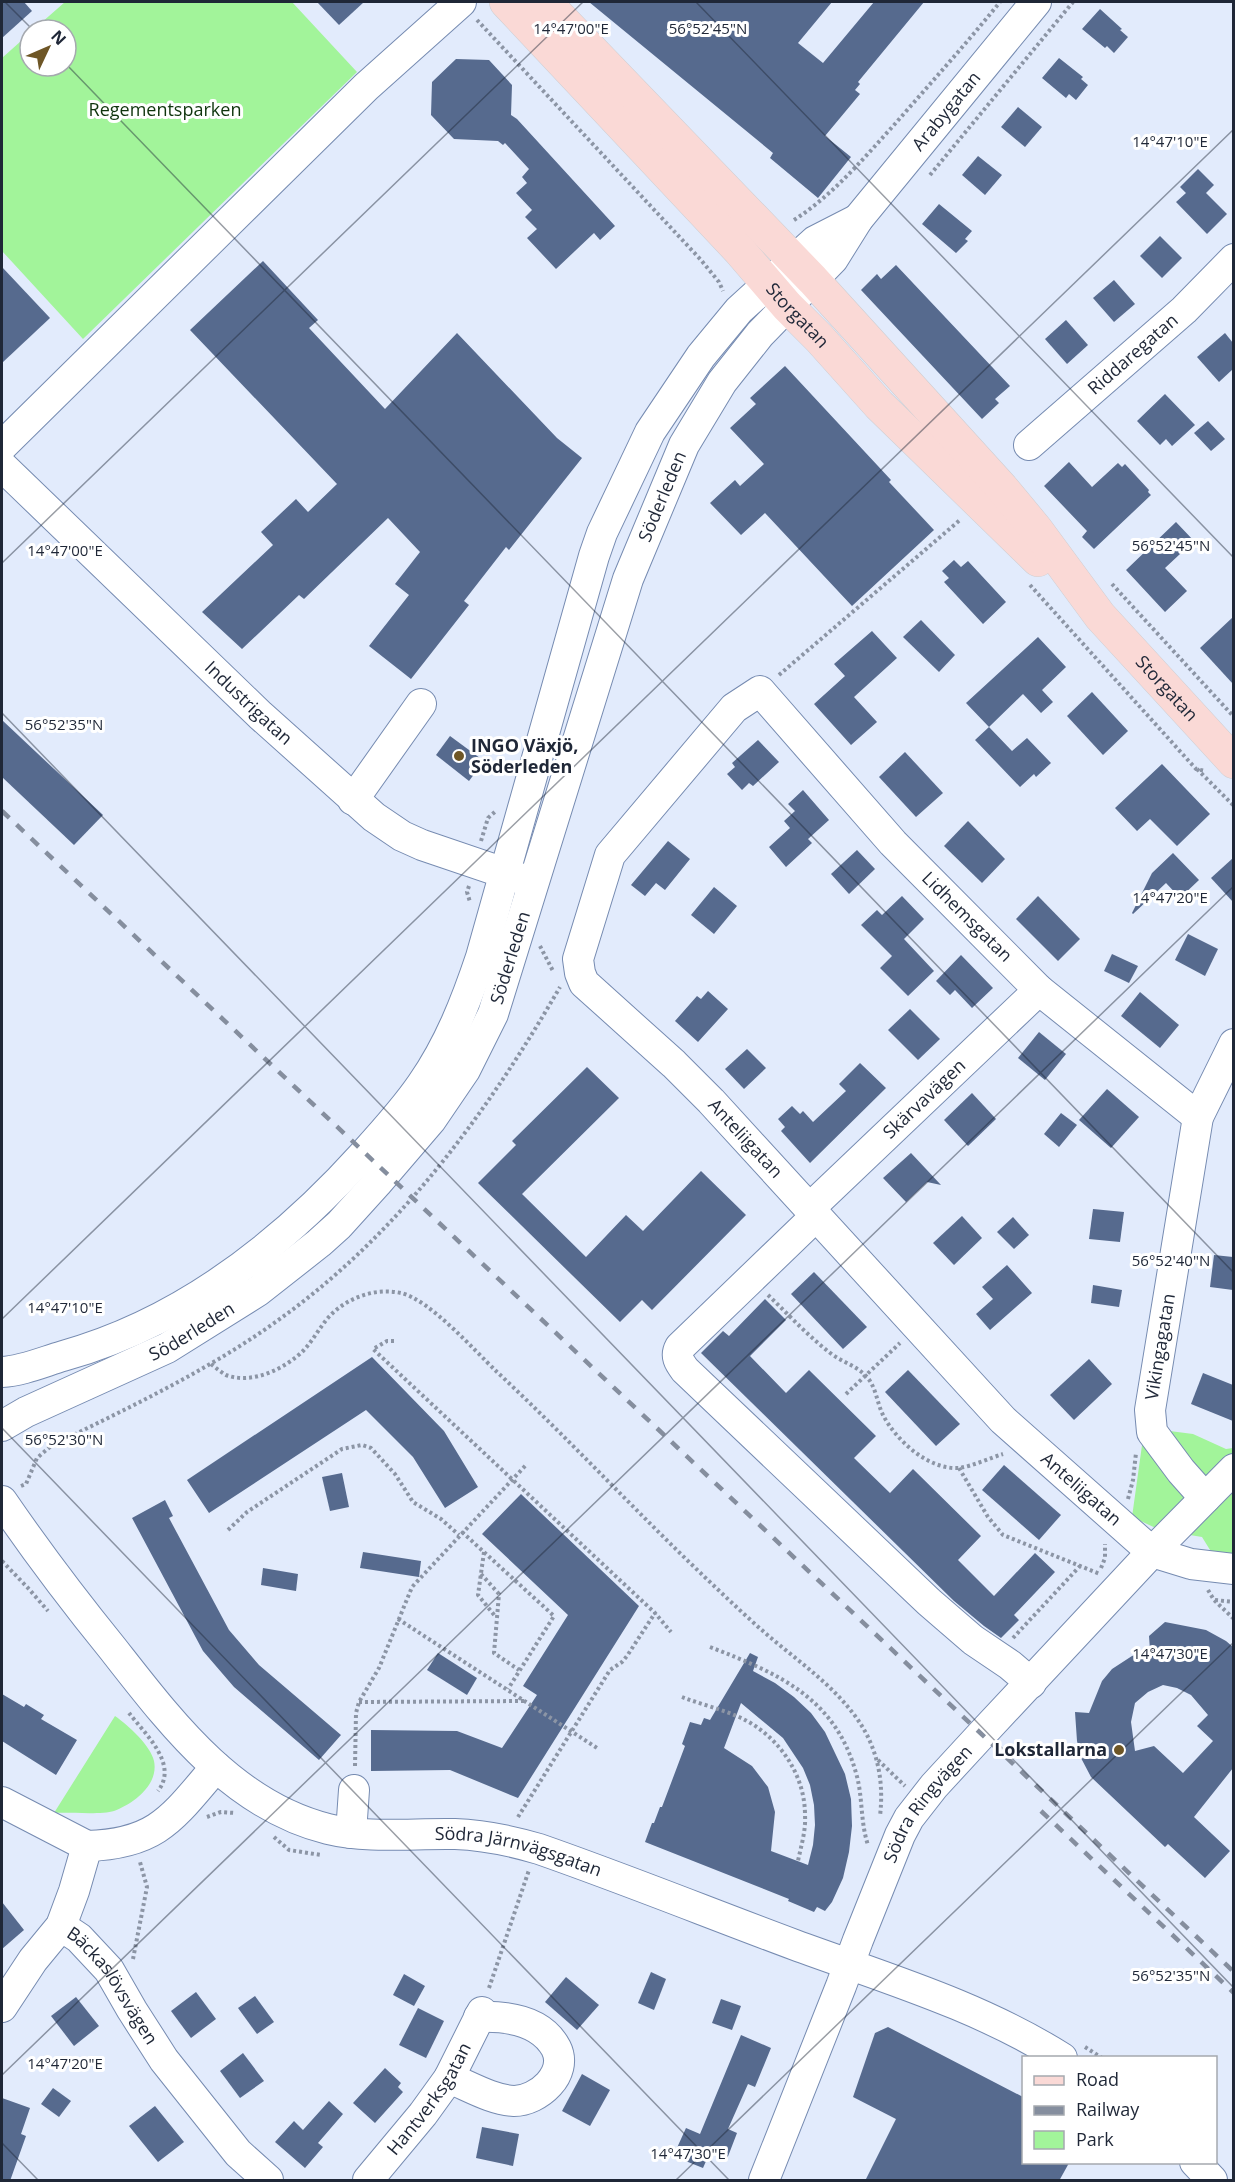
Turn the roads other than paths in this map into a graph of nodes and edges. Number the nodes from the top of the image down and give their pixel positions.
1 (461, 2) edge
2 (506, 2) edge
3 (545, 2) edge
4 (564, 2) edge
5 (1036, 2) edge
6 (627, 86) junction
7 (1233, 259) edge
8 (803, 270) junction
9 (778, 295) junction
10 (6, 434) edge
11 (1029, 445) dead end
12 (2, 466) edge
13 (1100, 616) junction
14 (760, 691) joint
15 (421, 704) dead end
16 (1233, 762) edge
17 (353, 800) junction
18 (504, 873) junction
19 (533, 884) junction
20 (1039, 990) junction
21 (1233, 1044) edge
22 (1198, 1117) junction
23 (813, 1212) junction
24 (96, 1347) junction
25 (2, 1372) edge
26 (2, 1390) edge
27 (2, 1426) edge
28 (1233, 1469) edge
29 (15, 1496) edge
30 (1205, 1498) junction
31 (2, 1529) edge
32 (1152, 1552) junction
33 (48, 1568) junction
34 (1233, 1569) edge
35 (1031, 1683) junction
36 (216, 1767) junction
37 (354, 1790) road end
38 (2, 1802) edge
39 (351, 1833) junction
40 (87, 1846) junction
41 (61, 1926) junction
42 (849, 1965) junction
43 (2, 2007) edge
44 (1069, 2049) edge
45 (449, 2078) junction
46 (268, 2181) edge
47 (368, 2181) edge
48 (764, 2181) edge

1 - 10 street
2 - 9 main road, Storgatan
3 - 6 main road, Storgatan
4 - 6 street
5 - 8 street, Arabygatan
6 - 8 main road, Storgatan
7 - 11 street, Riddaregatan
8 - 9 street, Arabygatan
8 - 13 main road, Storgatan
9 - 13 main road, Storgatan
9 - 18 street, Söderleden
9 - 19 street, Söderleden
12 - 17 street, Industrigatan
13 - 16 main road, Storgatan
14 - 20 street, Lidhemsgatan
14 - 23 street, Anteliigatan
15 - 17 street
17 - 18 street, Industrigatan
18 - 19 street, Industrigatan
18 - 24 street, Söderleden
19 - 27 street, Söderleden
20 - 22 street, Lidhemsgatan
20 - 23 street, Skärvavägen
21 - 22 street, Vikingagatan
22 - 30 street, Vikingagatan
23 - 32 street, Anteliigatan
23 - 35 street, Skärvavägen
24 - 25 street, Söderleden
24 - 26 street, Söderleden
28 - 30 street, Södra Ringvägen
29 - 33 street, Södra Järnvägsgatan
30 - 32 street, Södra Ringvägen
31 - 33 street, Södra Järnvägsgatan
32 - 34 street
32 - 35 street, Södra Ringvägen
33 - 36 street, Södra Järnvägsgatan
35 - 42 street, Södra Ringvägen
36 - 39 street, Södra Järnvägsgatan
36 - 40 street
37 - 39 street
38 - 40 street
39 - 42 street, Södra Järnvägsgatan
40 - 41 street, Bäckaslövsvägen
41 - 43 street
41 - 46 street, Bäckaslövsvägen
42 - 44 street, Södra Järnvägsgatan
42 - 48 street, Södra Ringvägen
45 - 45 street, Hantverksgatan
45 - 47 street, Hantverksgatan

